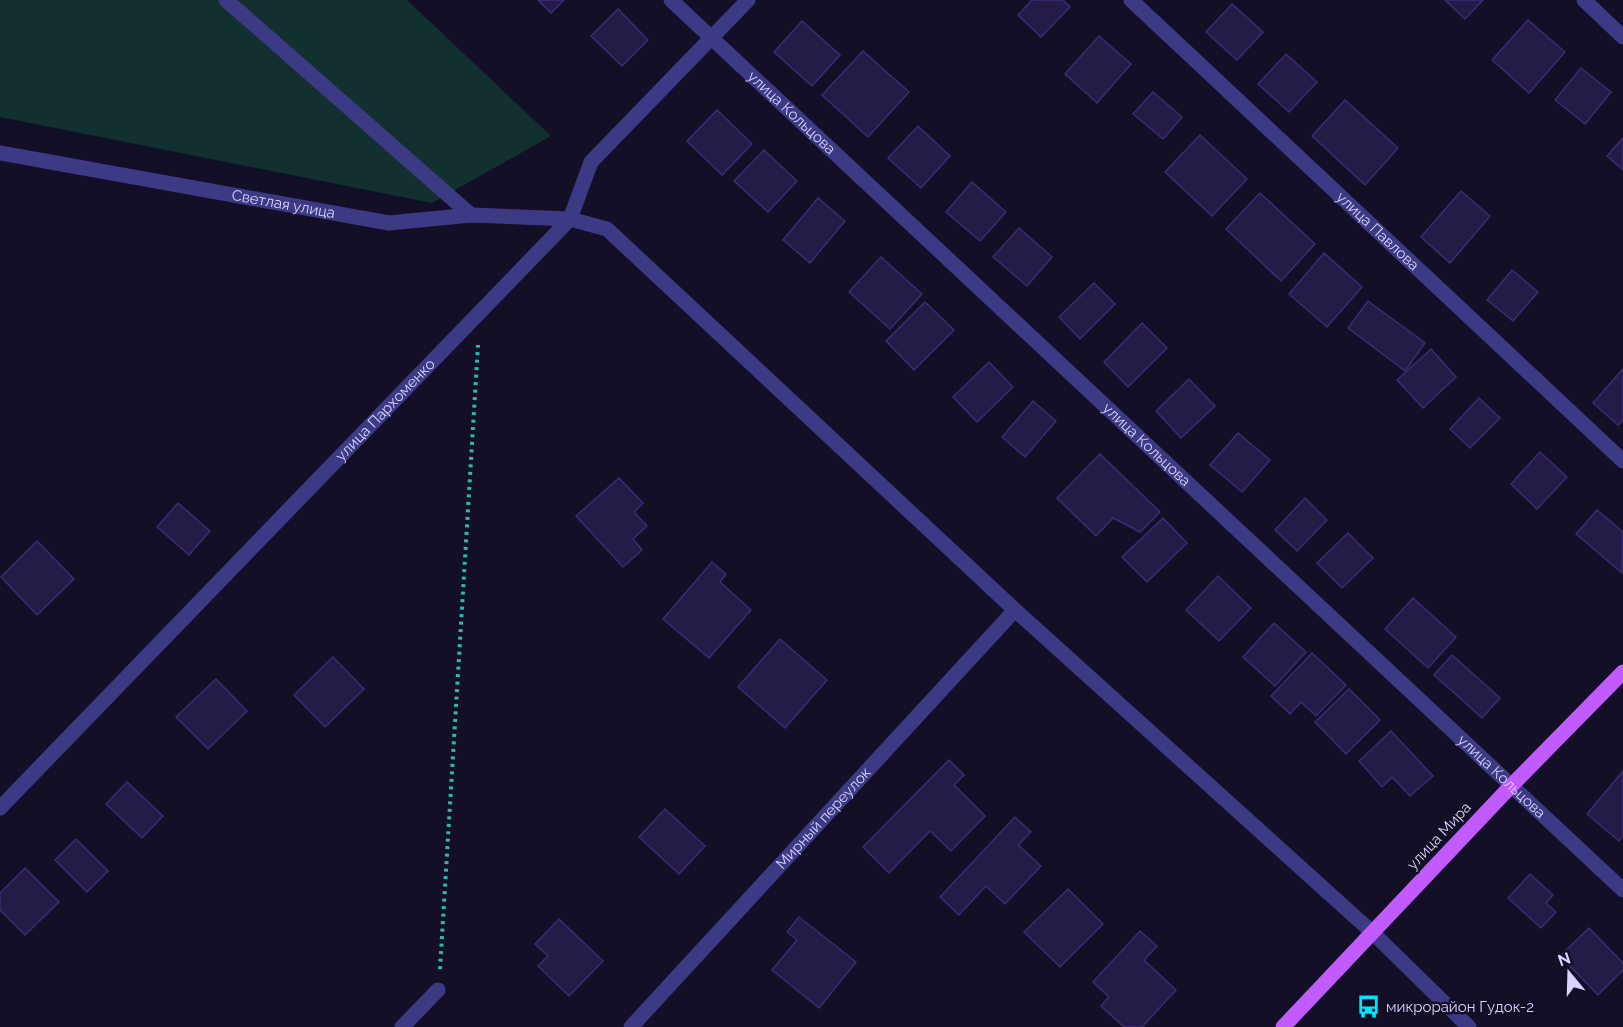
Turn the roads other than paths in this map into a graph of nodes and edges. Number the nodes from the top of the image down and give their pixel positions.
1 (226, 0) edge
2 (671, 0) edge
3 (748, 0) edge
4 (1131, 0) edge
5 (1584, 0) edge
6 (1623, 36) edge
7 (712, 39) junction
8 (1, 154) edge
9 (471, 215) junction
10 (570, 219) junction
11 (1623, 461) edge
12 (1015, 610) junction
13 (1623, 672) edge
14 (1511, 786) junction
15 (0, 808) edge
16 (1623, 890) edge
17 (1373, 933) junction
18 (438, 990) road end
19 (402, 1027) edge
20 (631, 1027) edge
21 (1283, 1027) edge
22 (1469, 1027) edge

1 - 9 street
2 - 7 street, улица Кольцова
3 - 7 street, улица Пархоменко
4 - 11 street, улица Павлова
5 - 6 street
7 - 10 street, улица Пархоменко
7 - 14 street, улица Кольцова
8 - 9 street, Светлая улица
9 - 10 street, Светлая улица
10 - 12 street, Светлая улица
10 - 15 street, улица Пархоменко
12 - 17 street, Светлая улица
12 - 20 street, Мирный переулок
13 - 14 main road, улица Мира
14 - 16 street, улица Кольцова
14 - 17 main road, улица Мира
17 - 21 main road, улица Мира
17 - 22 street, Светлая улица
18 - 19 street

